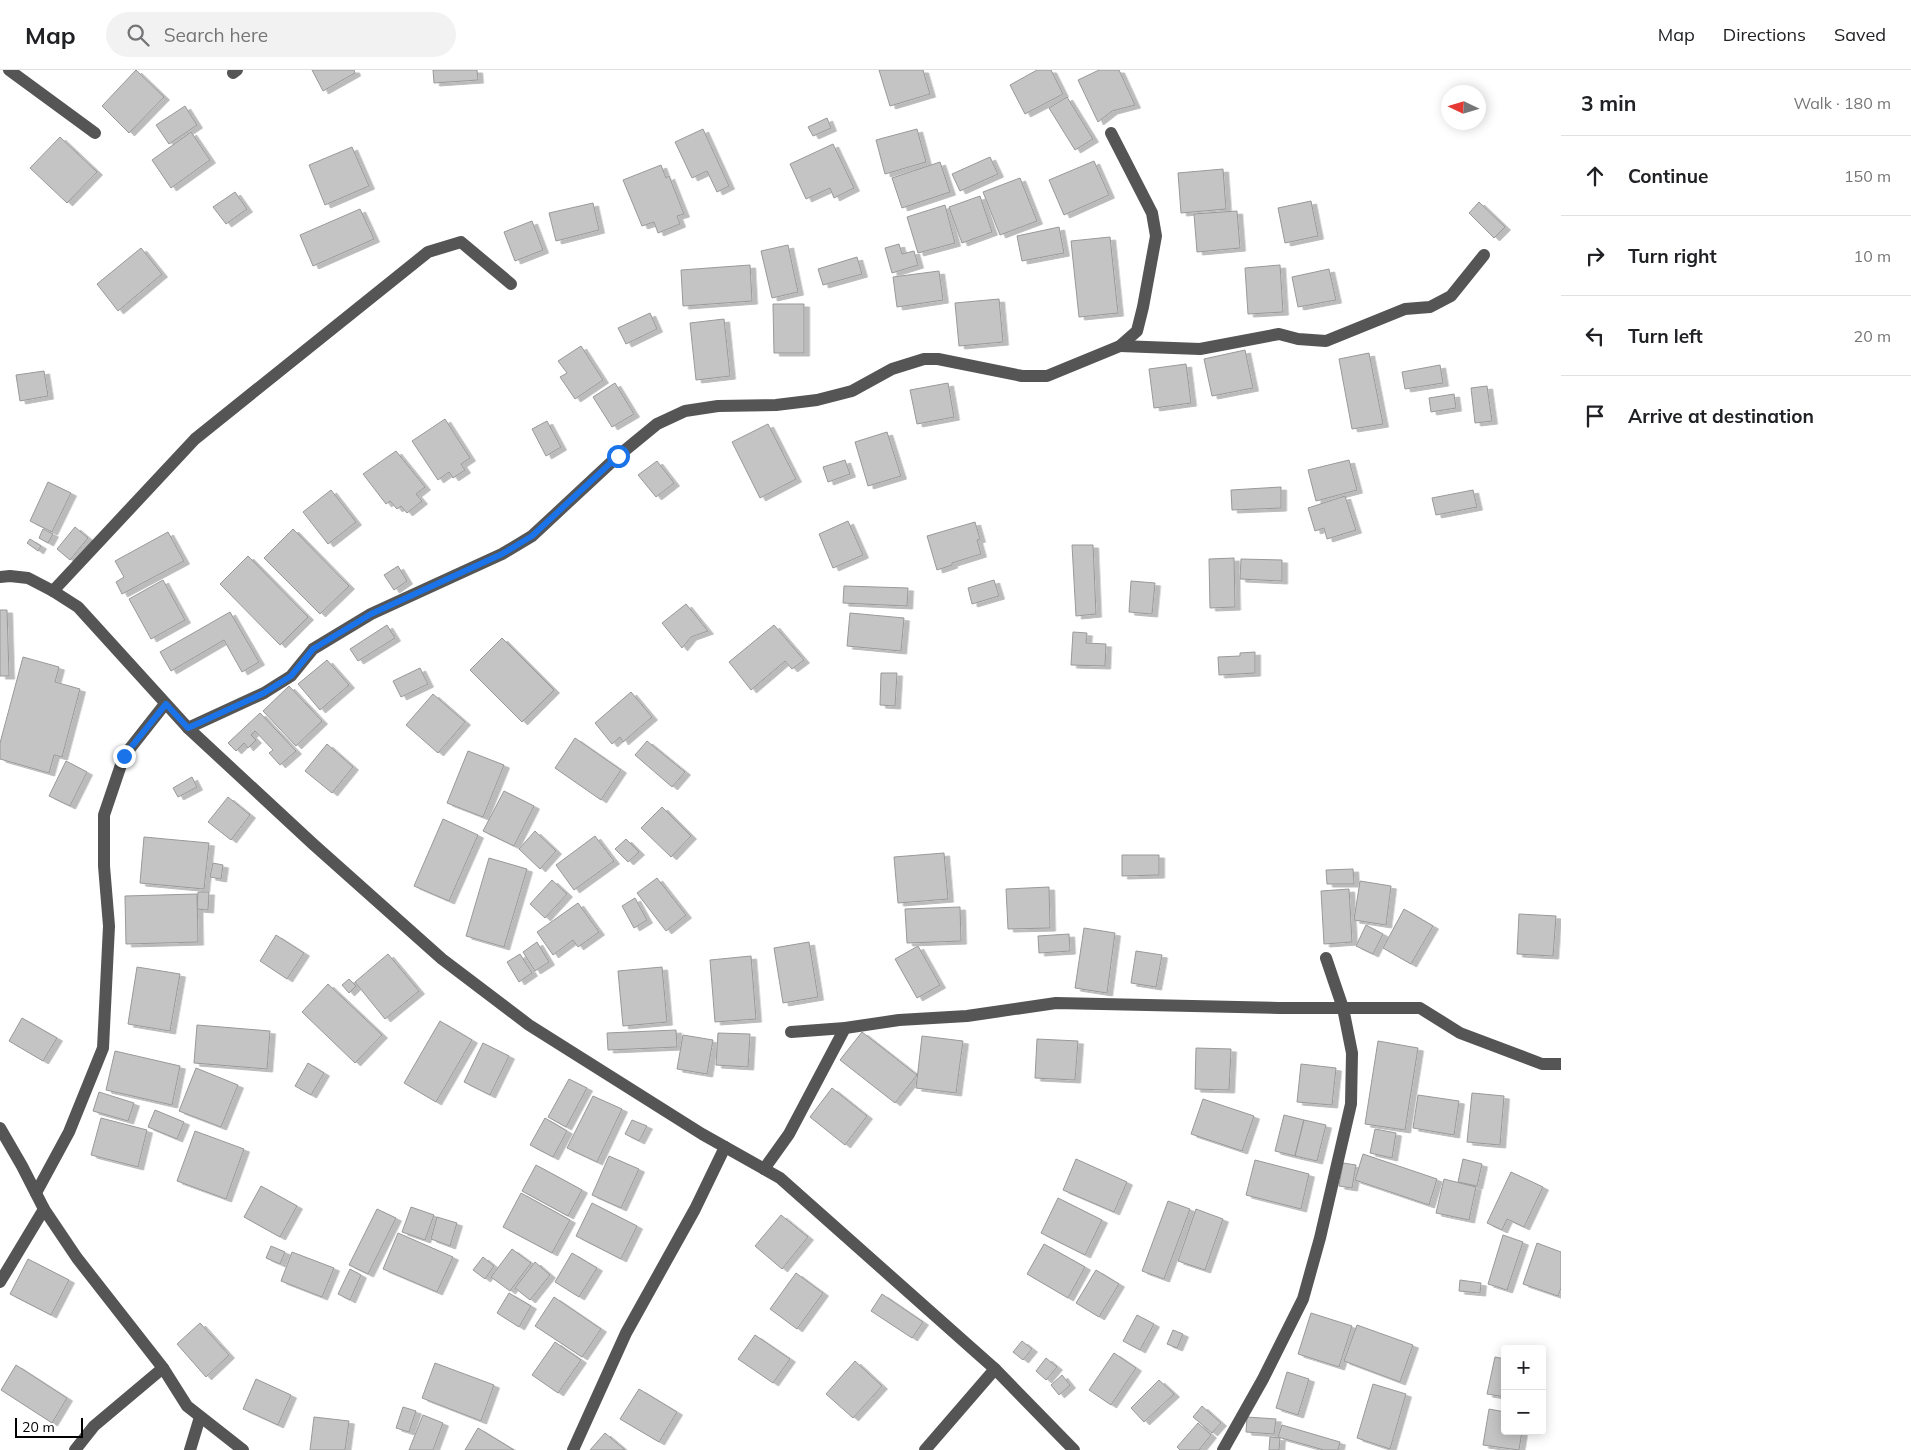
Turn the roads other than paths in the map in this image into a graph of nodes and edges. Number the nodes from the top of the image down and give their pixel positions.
1 (9, 70) edge
2 (95, 133) dead end
3 (1111, 133) dead end
4 (1484, 255) dead end
5 (511, 284) dead end
6 (1120, 346) junction
7 (0, 578) edge
8 (53, 591) junction
9 (166, 704) junction
10 (188, 728) junction
11 (1326, 958) dead end
12 (1343, 1008) junction
13 (844, 1028) junction
14 (791, 1032) dead end
15 (1561, 1064) edge
16 (0, 1128) edge
17 (725, 1147) junction
18 (764, 1169) junction
19 (36, 1193) junction
20 (44, 1209) junction
21 (0, 1282) edge
22 (163, 1368) junction
23 (995, 1369) junction
24 (200, 1417) junction
25 (75, 1450) edge
26 (190, 1450) edge
27 (243, 1450) edge
28 (573, 1450) edge
29 (925, 1450) edge
30 (1074, 1450) edge
31 (1223, 1450) edge

1 - 2 street
3 - 6 street
4 - 6 street
5 - 8 street
6 - 10 street
7 - 8 street
8 - 9 street
9 - 10 street
9 - 19 street
10 - 17 street
11 - 12 street
12 - 13 street
12 - 15 street
12 - 31 street
13 - 14 street
13 - 18 street
16 - 19 street
17 - 18 street
17 - 28 street
18 - 23 street
19 - 20 street
20 - 21 street
20 - 22 street
22 - 24 street
22 - 25 street
23 - 29 street
23 - 30 street
24 - 26 street
24 - 27 street

